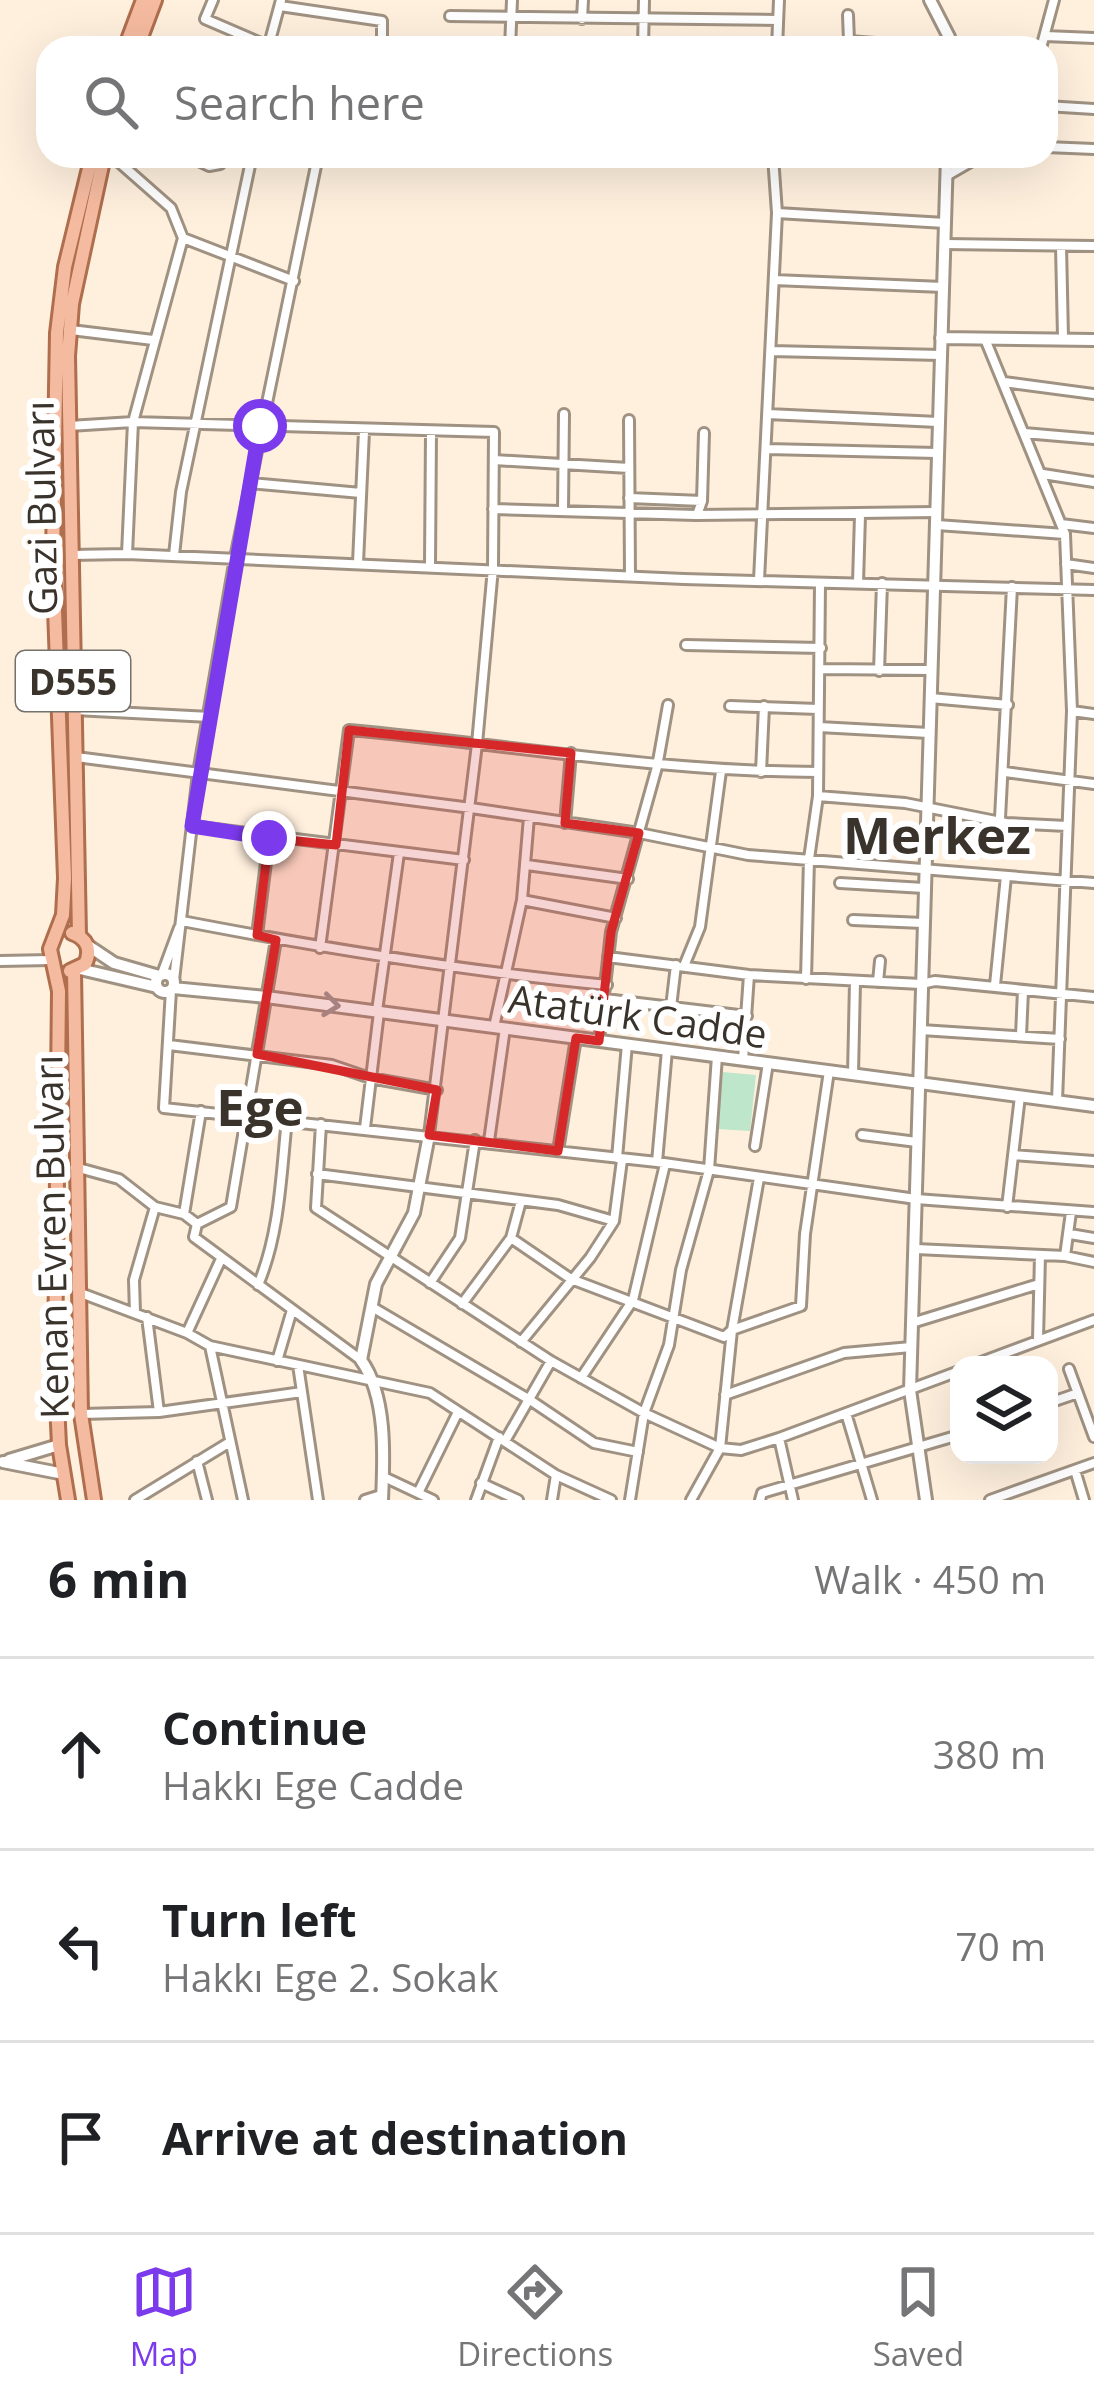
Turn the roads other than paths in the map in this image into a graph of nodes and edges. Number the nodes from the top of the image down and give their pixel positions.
1 (143, 0) edge
2 (155, 0) edge
3 (214, 0) edge
4 (512, 0) edge
5 (583, 0) edge
6 (644, 0) edge
7 (779, 0) edge
8 (930, 0) edge
9 (1054, 0) edge
10 (280, 3) edge
11 (848, 15) dead end
12 (449, 16) dead end
13 (511, 16) junction
14 (582, 19) junction
15 (777, 20) junction
16 (644, 21) junction
17 (130, 36) edge
18 (141, 36) edge
19 (244, 36) edge
20 (271, 36) edge
21 (382, 36) edge
22 (510, 36) edge
23 (643, 36) edge
24 (777, 36) edge
25 (849, 36) edge
26 (948, 36) edge
27 (1046, 36) edge
28 (1058, 36) edge
29 (1094, 38) edge
30 (1058, 107) edge
31 (1094, 109) edge
32 (1058, 147) edge
33 (1094, 149) edge
34 (89, 168) edge
35 (105, 168) edge
36 (123, 168) edge
37 (250, 168) edge
38 (316, 168) edge
39 (774, 168) edge
40 (946, 168) edge
41 (960, 168) edge
42 (946, 176) junction
43 (777, 213) junction
44 (945, 224) junction
45 (183, 238) junction
46 (944, 244) junction
47 (1061, 246) junction
48 (1094, 246) edge
49 (233, 258) junction
50 (774, 280) junction
51 (294, 281) junction
52 (943, 286) junction
53 (70, 330) junction
54 (984, 336) junction
55 (1063, 337) junction
56 (941, 338) junction
57 (153, 340) junction
58 (1094, 340) edge
59 (771, 351) junction
60 (940, 355) junction
61 (1004, 382) junction
62 (1094, 394) edge
63 (564, 414) dead end
64 (769, 414) junction
65 (629, 420) dead end
66 (133, 422) junction
67 (938, 422) junction
68 (195, 424) junction
69 (68, 426) junction
70 (260, 426) junction
71 (364, 431) junction
72 (431, 432) junction
73 (704, 434) dead end
74 (1024, 434) junction
75 (1094, 439) edge
76 (767, 449) junction
77 (938, 453) junction
78 (494, 460) junction
79 (563, 467) junction
80 (629, 468) junction
81 (1042, 474) junction
82 (1094, 482) edge
83 (250, 483) junction
84 (361, 493) junction
85 (629, 498) junction
86 (702, 501) junction
87 (494, 509) junction
88 (562, 512) junction
89 (629, 513) junction
90 (763, 513) junction
91 (860, 514) junction
92 (696, 515) junction
93 (935, 519) junction
94 (1094, 528) edge
95 (1063, 529) junction
96 (127, 554) junction
97 (70, 555) junction
98 (174, 555) junction
99 (235, 558) junction
100 (358, 563) junction
101 (1066, 564) junction
102 (430, 565) junction
103 (493, 568) junction
104 (1094, 568) edge
105 (630, 576) junction
106 (759, 580) junction
107 (820, 583) junction
108 (857, 583) junction
109 (882, 583) junction
110 (933, 585) junction
111 (1012, 587) junction
112 (1068, 589) junction
113 (1094, 590) edge
114 (686, 645) dead end
115 (821, 648) junction
116 (820, 669) junction
117 (931, 670) junction
118 (879, 671) junction
119 (930, 698) junction
120 (668, 705) dead end
121 (1008, 705) junction
122 (730, 706) dead end
123 (764, 706) junction
124 (818, 709) junction
125 (74, 710) junction
126 (1072, 711) junction
127 (1094, 714) edge
128 (210, 717) junction
129 (819, 727) junction
130 (928, 734) junction
131 (477, 744) junction
132 (571, 753) junction
133 (75, 756) junction
134 (657, 767) junction
135 (721, 771) junction
136 (761, 772) junction
137 (818, 772) junction
138 (1005, 772) junction
139 (198, 773) junction
140 (1068, 781) junction
141 (1094, 784) edge
142 (342, 792) junction
143 (818, 796) junction
144 (471, 808) junction
145 (926, 810) junction
146 (529, 817) junction
147 (1000, 818) junction
148 (565, 823) junction
149 (192, 826) junction
150 (1067, 826) junction
151 (639, 832) junction
152 (269, 838) junction
153 (336, 845) junction
154 (709, 849) junction
155 (399, 853) junction
156 (809, 859) junction
157 (465, 860) junction
158 (526, 865) junction
159 (924, 870) junction
160 (1006, 875) junction
161 (628, 879) junction
162 (1064, 882) junction
163 (840, 883) dead end
164 (1094, 883) edge
165 (924, 888) junction
166 (522, 900) junction
167 (616, 918) junction
168 (853, 920) dead end
169 (182, 921) junction
170 (922, 923) junction
171 (257, 935) junction
172 (55, 939) junction
173 (83, 940) junction
174 (276, 940) junction
175 (320, 948) junction
176 (383, 954) junction
177 (608, 957) junction
178 (0, 961) edge
179 (880, 961) dead end
180 (53, 963) junction
181 (451, 964) junction
182 (680, 966) junction
183 (77, 970) junction
184 (505, 975) junction
185 (749, 975) junction
186 (806, 979) junction
187 (854, 982) junction
188 (878, 982) junction
189 (166, 983) junction
190 (921, 984) junction
191 (607, 985) junction
192 (995, 985) junction
193 (1023, 990) junction
194 (1061, 993) junction
195 (266, 997) junction
196 (1094, 997) edge
197 (605, 999) junction
198 (671, 1007) junction
199 (378, 1012) junction
200 (747, 1016) junction
201 (444, 1020) junction
202 (500, 1028) junction
203 (919, 1030) junction
204 (1021, 1036) junction
205 (576, 1038) junction
206 (1060, 1040) junction
207 (599, 1041) junction
208 (627, 1044) junction
209 (170, 1045) junction
210 (667, 1050) junction
211 (257, 1054) junction
212 (717, 1056) junction
213 (743, 1060) junction
214 (768, 1063) junction
215 (829, 1071) junction
216 (853, 1074) junction
217 (370, 1078) junction
218 (917, 1083) junction
219 (437, 1090) junction
220 (1020, 1096) junction
221 (1057, 1101) junction
222 (1094, 1106) edge
223 (201, 1111) junction
224 (247, 1115) junction
225 (287, 1119) junction
226 (321, 1123) junction
227 (365, 1128) junction
228 (429, 1135) junction
229 (862, 1135) dead end
230 (475, 1140) junction
231 (489, 1141) junction
232 (917, 1142) junction
233 (755, 1146) dead end
234 (558, 1150) junction
235 (1013, 1155) junction
236 (620, 1159) junction
237 (1094, 1161) edge
238 (661, 1163) junction
239 (75, 1167) junction
240 (709, 1170) junction
241 (317, 1174) junction
242 (759, 1178) junction
243 (812, 1185) junction
244 (421, 1186) junction
245 (465, 1193) junction
246 (916, 1199) junction
247 (521, 1201) junction
248 (155, 1207) junction
249 (1006, 1207) junction
250 (1071, 1212) junction
251 (1094, 1212) edge
252 (184, 1214) junction
253 (614, 1221) junction
254 (197, 1224) junction
255 (1070, 1234) junction
256 (511, 1238) junction
257 (1094, 1238) edge
258 (916, 1249) junction
259 (391, 1255) junction
260 (1040, 1255) junction
261 (1065, 1256) junction
262 (221, 1259) junction
263 (1094, 1262) edge
264 (571, 1279) junction
265 (430, 1283) junction
266 (1039, 1284) junction
267 (258, 1285) junction
268 (78, 1292) junction
269 (633, 1300) junction
270 (462, 1304) junction
271 (371, 1306) junction
272 (292, 1310) junction
273 (135, 1313) junction
274 (673, 1316) junction
275 (147, 1317) junction
276 (1094, 1320) edge
277 (915, 1322) junction
278 (732, 1330) junction
279 (188, 1333) junction
280 (1038, 1340) junction
281 (521, 1342) junction
282 (210, 1346) junction
283 (913, 1347) junction
284 (997, 1356) edge
285 (361, 1360) junction
286 (278, 1361) junction
287 (551, 1361) junction
288 (298, 1365) junction
289 (1069, 1370) dead end
290 (950, 1374) edge
291 (581, 1378) junction
292 (375, 1379) junction
293 (910, 1390) junction
294 (302, 1392) junction
295 (1078, 1393) junction
296 (725, 1395) junction
297 (530, 1400) junction
298 (1058, 1400) edge
299 (221, 1405) junction
300 (458, 1411) junction
301 (159, 1412) junction
302 (644, 1413) junction
303 (846, 1413) junction
304 (81, 1414) junction
305 (1094, 1437) edge
306 (779, 1438) junction
307 (950, 1438) edge
308 (502, 1439) junction
309 (230, 1442) junction
310 (59, 1445) junction
311 (86, 1446) junction
312 (720, 1448) junction
313 (918, 1450) junction
314 (638, 1452) junction
315 (197, 1461) junction
316 (2, 1462) edge
317 (1094, 1463) edge
318 (862, 1466) junction
319 (1075, 1470) junction
320 (64, 1474) junction
321 (90, 1474) junction
322 (556, 1475) junction
323 (384, 1477) junction
324 (481, 1483) junction
325 (789, 1485) junction
326 (418, 1491) junction
327 (1022, 1495) edge
328 (381, 1498) edge
329 (68, 1500) edge
330 (94, 1500) edge
331 (135, 1500) edge
332 (207, 1500) edge
333 (243, 1500) edge
334 (318, 1500) edge
335 (365, 1500) edge
336 (433, 1500) edge
337 (476, 1500) edge
338 (518, 1500) edge
339 (552, 1500) edge
340 (611, 1500) edge
341 (630, 1500) edge
342 (691, 1500) edge
343 (760, 1500) edge
344 (793, 1500) edge
345 (872, 1500) edge
346 (926, 1500) edge
347 (990, 1500) edge
348 (1084, 1500) edge

1 - 17 main road
2 - 18 main road
3 - 19 street
4 - 13 street
5 - 14 street
6 - 16 street
7 - 15 street
8 - 26 main road
9 - 27 street
10 - 20 street
10 - 21 street
11 - 25 street
12 - 13 street
13 - 14 street
13 - 22 street
14 - 16 street
15 - 16 street
15 - 24 street
16 - 23 street
28 - 29 street
30 - 31 street
32 - 33 street
34 - 172 main road, Gazi Bulvarı / D555
35 - 53 main road, Gazi Bulvarı / D555
36 - 45 street
37 - 49 street
38 - 51 street
39 - 43 street
40 - 42 main road
41 - 42 street
42 - 44 main road
43 - 44 street
43 - 50 street
44 - 46 main road
45 - 49 street
45 - 57 street
46 - 47 street
46 - 52 main road
47 - 48 street
47 - 55 street
49 - 51 street
49 - 68 street
50 - 52 street
50 - 59 street
51 - 70 street
52 - 56 main road
53 - 57 street
53 - 69 main road, Gazi Bulvarı / D555
54 - 55 main road
54 - 56 main road
54 - 61 street
55 - 58 main road
56 - 60 main road
57 - 66 street
59 - 60 street
59 - 64 street
60 - 67 main road
61 - 62 street
61 - 74 street
63 - 79 street
64 - 67 street
64 - 76 street
65 - 80 street
66 - 68 street
66 - 69 street
66 - 96 street
67 - 77 main road
68 - 70 street
68 - 98 street
69 - 97 main road, Gazi Bulvarı / D555
70 - 71 street
70 - 83 street
71 - 72 street
71 - 84 street
72 - 78 street
72 - 102 street
73 - 86 street
74 - 75 street
74 - 81 street
76 - 77 street
76 - 90 street
77 - 93 main road
78 - 79 street
78 - 87 street
79 - 80 street
79 - 88 street
80 - 85 street
81 - 82 street
81 - 95 street
83 - 84 street
83 - 99 street
84 - 100 street
85 - 86 street
85 - 89 street
86 - 92 street
87 - 88 street
87 - 103 street
88 - 89 street
89 - 92 street
89 - 105 street
90 - 91 street
90 - 92 street
90 - 106 street
91 - 93 street
91 - 108 street
93 - 95 street
93 - 110 main road
94 - 95 street
95 - 101 street
96 - 97 street
96 - 98 street
97 - 125 main road, Gazi Bulvarı / D555
98 - 99 street
99 - 100 street
99 - 128 street
100 - 102 street
101 - 104 street
101 - 112 street
102 - 103 street
103 - 105 street
103 - 131 street
105 - 106 street
106 - 107 street
107 - 108 street
107 - 115 street
108 - 109 street
109 - 110 street
109 - 118 street
110 - 111 street
110 - 117 main road
111 - 112 street
111 - 121 street
112 - 113 street
112 - 126 street
114 - 115 street
115 - 116 street
116 - 118 street
116 - 124 street
117 - 118 street
117 - 119 main road
119 - 121 street
119 - 130 main road
120 - 134 street
121 - 138 street
122 - 123 street
123 - 124 street
123 - 136 street
124 - 129 street
125 - 128 street
125 - 133 main road, Gazi Bulvarı / D555
126 - 127 street
126 - 140 street
128 - 139 street
129 - 130 street
129 - 137 street
130 - 145 main road
131 - 132 street
131 - 142 street
131 - 144 street
132 - 134 street
132 - 148 street
133 - 139 street
133 - 173 main road, Gazi Bulvarı / D555
134 - 135 street
134 - 151 street
135 - 136 street
135 - 154 street
136 - 137 street
137 - 143 street
138 - 140 street
138 - 147 street
139 - 142 street
139 - 149 street
140 - 141 street
140 - 150 street
142 - 144 street
142 - 153 street
143 - 145 street
143 - 156 street
144 - 146 street
144 - 157 street
145 - 147 street
145 - 159 main road
146 - 148 street
146 - 158 street
147 - 150 street
148 - 151 street
149 - 152 street
149 - 169 street
150 - 162 street
151 - 154 street
151 - 161 street
152 - 153 street
152 - 171 street
153 - 155 street
153 - 175 street
154 - 156 street
154 - 182 street
155 - 157 street
155 - 176 street
156 - 159 street
156 - 186 street
157 - 181 street
158 - 161 street
158 - 166 street
159 - 160 street
159 - 165 main road
160 - 162 street
160 - 192 street
161 - 167 street
162 - 164 street
162 - 194 street
163 - 165 street
165 - 170 main road
166 - 167 street
166 - 184 street
167 - 177 street
168 - 170 street
169 - 171 street
169 - 189 street
170 - 190 main road
171 - 174 street
172 - 173 main road
172 - 180 main road
173 - 183 main road
173 - 189 main road, Atatürk Cadde
174 - 175 street
174 - 195 street
175 - 176 street
176 - 181 street
176 - 199 street
177 - 182 street
177 - 191 street
178 - 180 street
179 - 188 street
180 - 183 main road
180 - 310 main road, Kenan Evren Bulvarı
181 - 184 street
181 - 201 street
182 - 185 street
182 - 198 street
183 - 189 main road, Atatürk Cadde
183 - 239 main road, Kenan Evren Bulvarı
184 - 191 street
184 - 202 street
185 - 186 street
185 - 200 street
186 - 187 street
187 - 188 street
187 - 216 street
188 - 190 street
189 - 195 main road, Atatürk Cadde
189 - 209 street
190 - 192 street
190 - 203 main road
191 - 197 street
192 - 193 street
193 - 194 street
193 - 204 street
194 - 196 street
194 - 206 street
195 -> 199 main road, Atatürk Cadde
195 - 211 street
197 - 198 street
197 - 207 street
198 - 200 street
199 - 201 main road, Atatürk Cadde
199 - 217 street
200 - 213 street
201 - 202 main road, Atatürk Cadde
201 - 219 street
202 - 205 main road, Atatürk Cadde
202 - 231 street
203 - 204 street
203 - 218 main road
204 - 206 street
205 - 207 main road, Atatürk Cadde
205 - 234 street
206 - 221 street
207 - 208 main road, Atatürk Cadde
208 - 210 main road, Atatürk Cadde
208 - 236 street
209 - 211 street
209 - 223 street
210 - 212 main road, Atatürk Cadde
210 - 238 street
211 - 217 street
211 - 224 street
212 - 213 main road, Atatürk Cadde
212 - 240 street
213 - 214 main road, Atatürk Cadde
214 - 215 main road, Atatürk Cadde
214 - 233 street
215 - 216 main road, Atatürk Cadde
215 - 243 street
216 - 218 main road, Atatürk Cadde
217 - 219 street
217 - 227 street
218 - 220 main road, Atatürk Cadde
218 - 232 main road
219 - 228 street
220 - 221 main road, Atatürk Cadde
220 - 235 street
221 - 222 main road, Atatürk Cadde
223 - 224 street
223 - 252 street
224 - 225 street
224 - 254 street
225 - 226 street
225 - 267 street
226 - 227 street
226 - 241 street
227 - 228 street
228 - 230 street
228 - 244 main road
229 - 232 street
230 - 231 street
230 - 245 street
231 - 234 street
232 - 246 main road
234 - 236 street
235 - 237 street
235 - 249 street
236 - 238 street
236 - 253 street
238 - 240 street
238 - 269 street
239 - 248 street
239 - 268 main road, Kenan Evren Bulvarı
240 - 242 street
240 - 274 street
241 - 244 street
241 - 259 street
242 - 243 street
242 - 278 street
243 - 246 street
243 - 278 street
244 - 245 street
244 - 259 main road
245 - 247 street
245 - 265 street
246 - 249 street
246 - 258 main road
247 - 253 street
247 - 256 street
248 - 252 street
248 - 273 street
249 - 250 street
250 - 251 street
250 - 255 street
252 - 254 street
253 - 264 street
254 - 262 street
255 - 257 street
255 - 261 street
256 - 264 street
256 - 270 street
258 - 260 street
258 - 277 main road
259 - 265 street
259 - 271 main road
260 - 261 street
260 - 266 street
261 - 263 street
262 - 267 street
262 - 279 street
264 - 269 street
264 - 281 street
265 - 270 street
266 - 277 street
266 - 280 street
267 - 272 street
268 - 273 street
268 - 304 main road, Kenan Evren Bulvarı
269 - 274 street
269 - 291 street
270 - 281 street
271 - 285 main road
271 - 297 street
272 - 285 street
272 - 286 street
273 - 275 street
274 - 278 street
274 - 302 street
275 - 279 street
275 - 301 street
276 - 280 street
277 - 283 main road
278 - 296 street
279 - 282 street
280 - 284 street
281 - 287 street
282 - 286 street
282 - 299 street
283 - 293 main road
283 - 296 street
285 - 292 main road
286 - 288 street
287 - 291 street
287 - 297 street
288 - 292 street
288 - 294 street
289 - 295 street
290 - 293 street
291 - 302 street
292 - 300 street
292 - 323 main road
293 - 303 street
293 - 313 main road
294 - 299 street
294 - 334 street
295 - 298 street
295 - 305 street
296 - 312 street
297 - 308 street
297 - 314 street
299 - 301 street
299 - 309 street
300 - 308 street
300 - 326 street
301 - 304 street
302 - 312 street
302 - 314 street
303 - 306 street
303 - 318 street
304 - 311 main road, Kenan Evren Bulvarı
306 - 312 street
306 - 325 street
307 - 313 street
308 - 322 street
308 - 324 street
309 - 315 street
309 - 333 street
310 - 311 main road
310 - 316 main road
310 - 320 main road, Kenan Evren Bulvarı
311 - 321 main road, Kenan Evren Bulvarı
312 - 342 street
313 - 318 street
313 - 346 main road
314 - 341 street
315 - 331 street
315 - 332 street
316 - 320 main road
317 - 319 street
318 - 325 street
318 - 345 street
319 - 327 street
319 - 348 street
320 - 321 main road
320 - 329 main road, Kenan Evren Bulvarı
321 - 330 main road, Kenan Evren Bulvarı
322 - 339 street
322 - 340 street
323 - 326 street
323 - 328 main road
324 - 337 street
324 - 338 street
325 - 343 street
325 - 344 street
326 - 336 street
327 - 347 street
328 - 335 street

